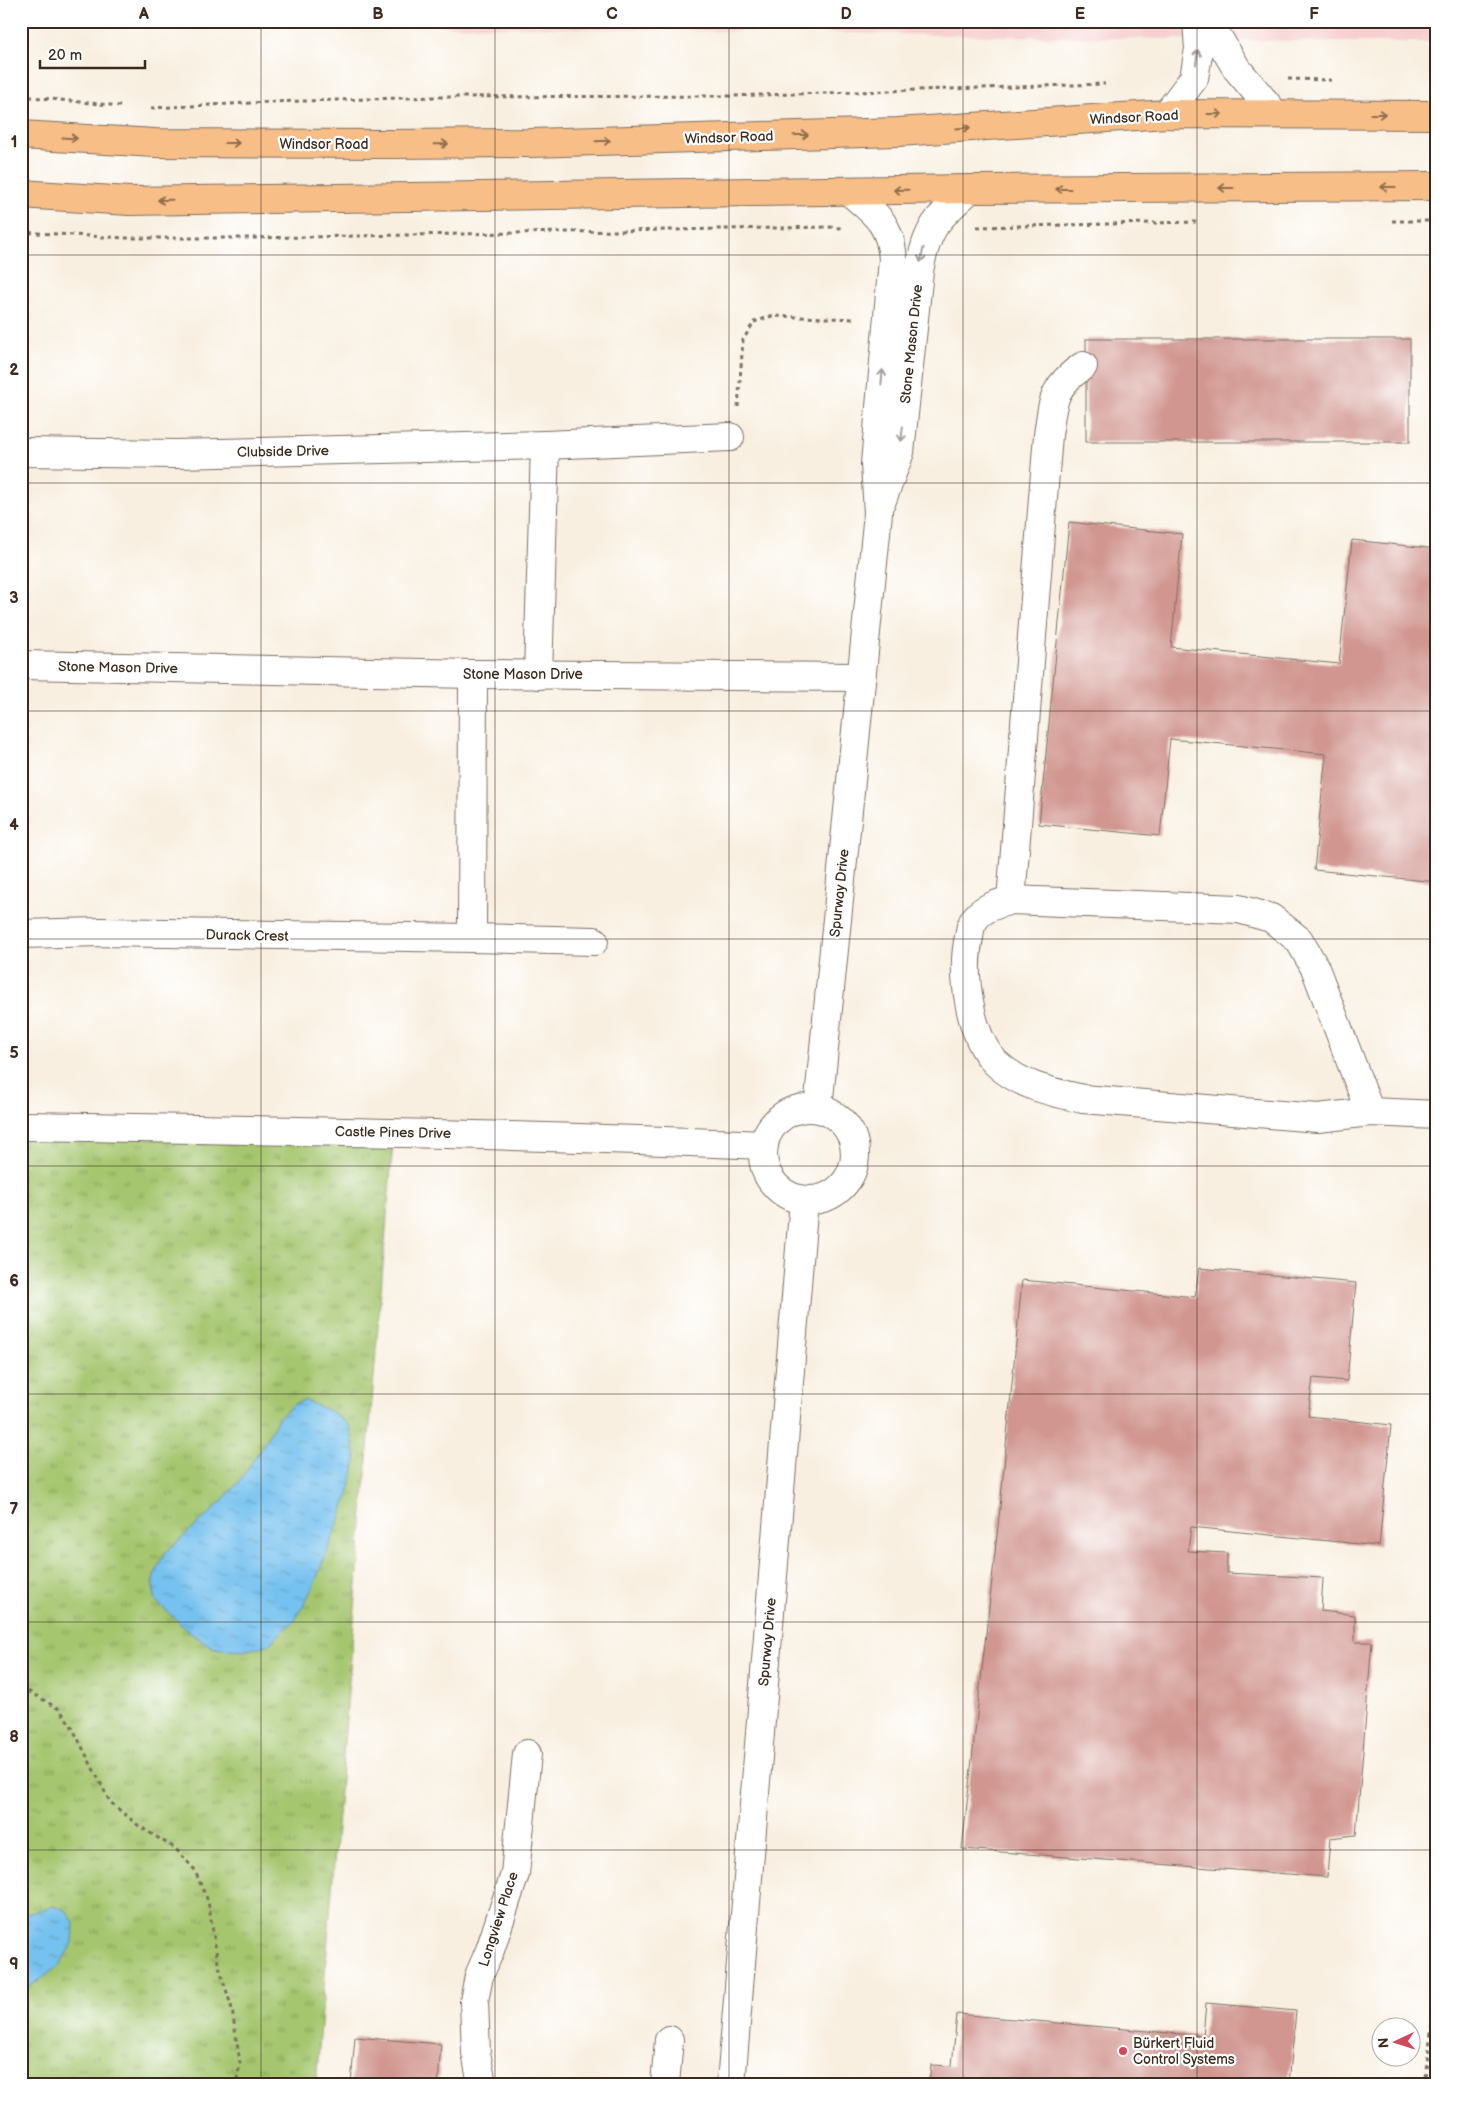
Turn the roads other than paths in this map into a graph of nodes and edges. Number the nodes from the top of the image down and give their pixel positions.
1 (1197, 21) edge
2 (1208, 21) edge
3 (1167, 114) junction
4 (1275, 114) junction
5 (1437, 115) edge
6 (21, 135) edge
7 (1437, 186) edge
8 (970, 190) junction
9 (849, 191) junction
10 (21, 194) edge
11 (1083, 366) dead end
12 (730, 437) road end
13 (546, 445) junction
14 (21, 452) edge
15 (878, 513) junction
16 (21, 666) edge
17 (472, 674) junction
18 (538, 674) junction
19 (860, 677) junction
20 (1011, 900) junction
21 (21, 934) edge
22 (472, 938) junction
23 (594, 941) dead end
24 (818, 1108) junction
25 (1370, 1112) junction
26 (1437, 1115) edge
27 (21, 1126) edge
28 (764, 1145) junction
29 (804, 1200) junction
30 (526, 1754) dead end
31 (669, 2040) dead end
32 (482, 2084) edge
33 (665, 2084) edge
34 (731, 2084) edge

3 -> 1 street
2 - 4 street
3 -> 4 main road, Windsor Road
6 -> 3 main road, Windsor Road
4 -> 5 main road, Windsor Road
7 -> 8 main road
8 -> 9 main road
8 -> 15 street, Stone Mason Drive
9 -> 10 main road
15 -> 9 street, Stone Mason Drive
11 - 20 street
12 - 13 street, Clubside Drive
13 - 14 street, Clubside Drive
13 - 18 street
15 - 19 street, Stone Mason Drive
16 - 17 street, Stone Mason Drive
17 - 18 street, Stone Mason Drive
17 - 22 street
18 - 19 street, Stone Mason Drive
19 - 24 street, Spurway Drive
20 - 25 street
20 - 25 street
21 - 22 street, Durack Crest
22 - 23 street, Durack Crest
24 - 28 street
24 - 29 street
25 - 26 street
27 - 28 street, Castle Pines Drive
28 - 29 street
29 - 34 street, Spurway Drive
30 - 32 street, Longview Place
31 - 33 street

